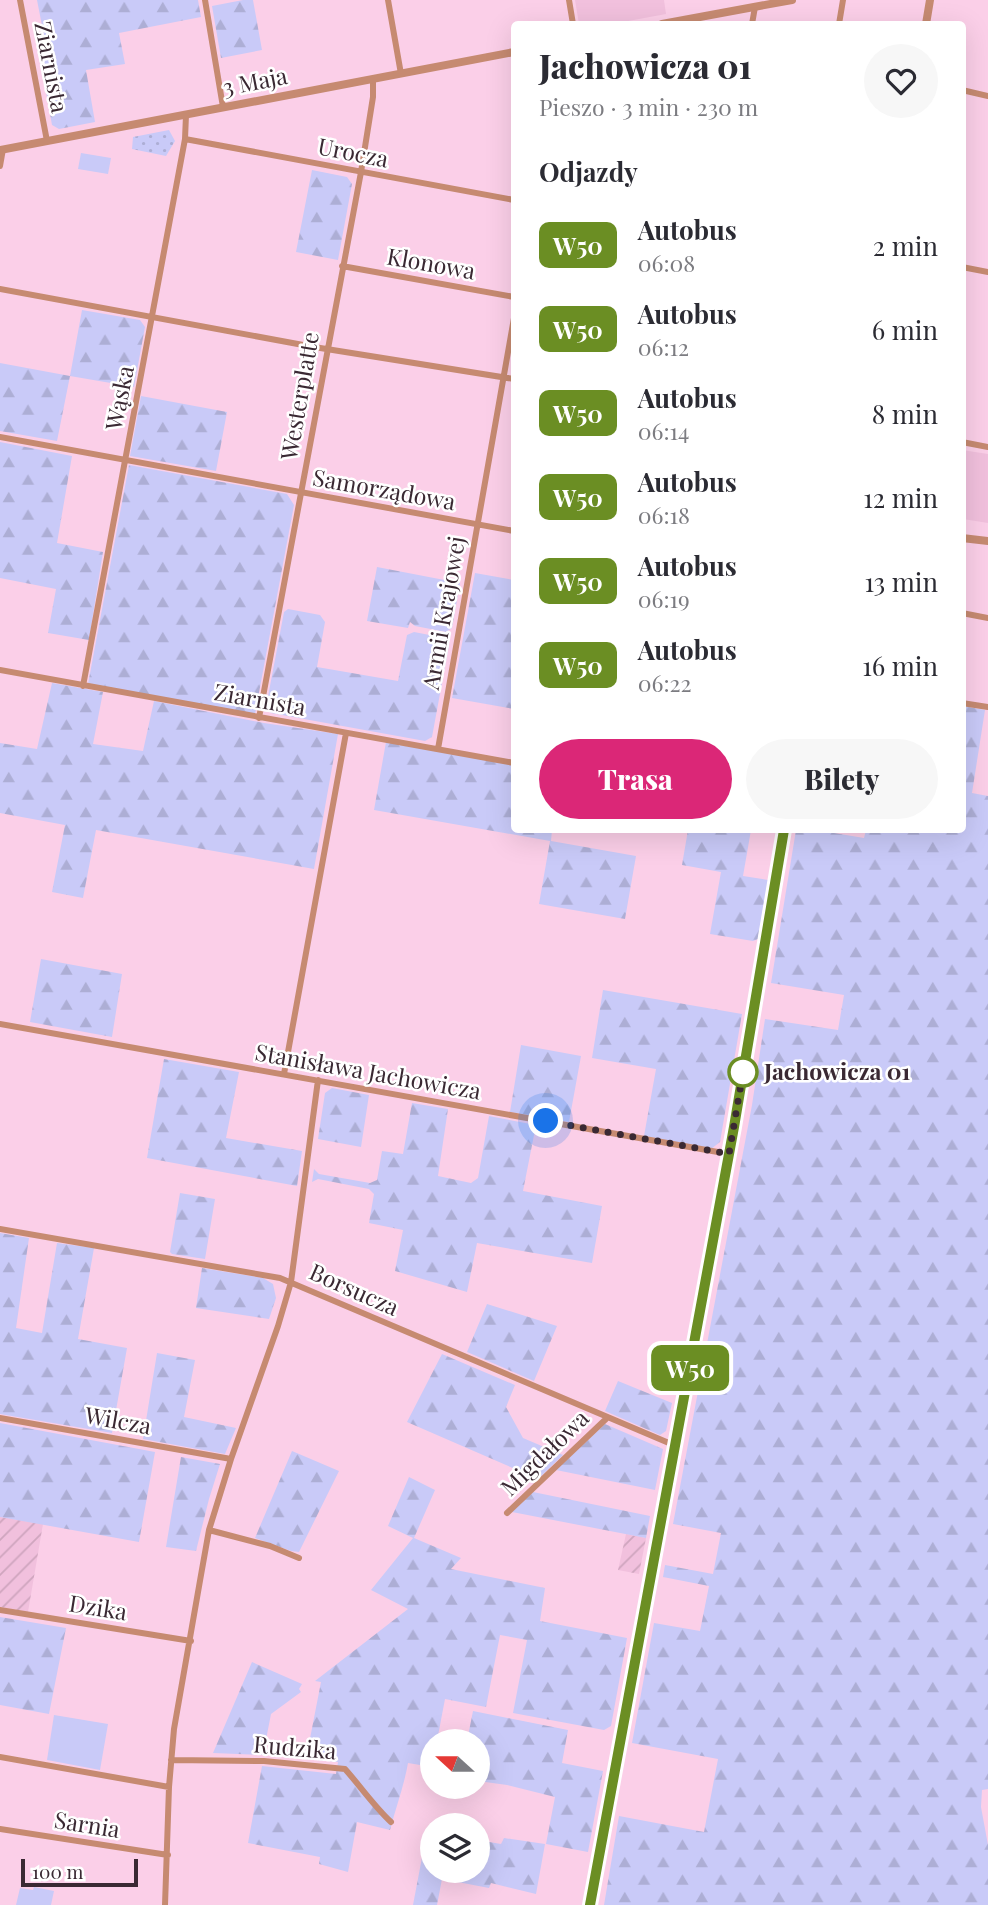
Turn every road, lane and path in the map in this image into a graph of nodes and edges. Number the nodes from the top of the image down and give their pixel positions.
1 (20, 0) edge
2 (205, 0) edge
3 (388, 0) edge
4 (569, 0) edge
5 (792, 0) edge
6 (843, 0) edge
7 (930, 0) edge
8 (758, 4) edge
9 (572, 21) edge
10 (676, 21) edge
11 (753, 21) edge
12 (840, 21) edge
13 (926, 21) edge
14 (511, 53) edge
15 (401, 74) junction
16 (373, 79) junction
17 (966, 91) edge
18 (988, 96) edge
19 (223, 107) junction
20 (186, 115) junction
21 (185, 139) junction
22 (47, 141) junction
23 (2, 150) edge
24 (0, 166) edge
25 (360, 172) junction
26 (511, 199) edge
27 (342, 266) junction
28 (966, 268) edge
29 (988, 272) edge
30 (0, 289) edge
31 (511, 296) edge
32 (153, 317) junction
33 (511, 335) edge
34 (326, 348) junction
35 (503, 379) junction
36 (511, 379) edge
37 (0, 437) edge
38 (966, 443) edge
39 (988, 447) edge
40 (126, 460) junction
41 (300, 493) junction
42 (478, 524) junction
43 (511, 530) edge
44 (966, 538) edge
45 (988, 541) edge
46 (966, 614) edge
47 (988, 618) edge
48 (0, 670) edge
49 (83, 686) junction
50 (966, 704) edge
51 (988, 707) edge
52 (259, 718) junction
53 (346, 733) junction
54 (438, 749) junction
55 (511, 761) edge
56 (782, 833) edge
57 (0, 1024) edge
58 (284, 1074) junction
59 (318, 1080) junction
60 (729, 1154) junction
61 (0, 1229) edge
62 (290, 1282) junction
63 (0, 1418) edge
64 (607, 1418) junction
65 (676, 1446) junction
66 (231, 1459) junction
67 (507, 1513) dead end
68 (209, 1530) junction
69 (299, 1558) dead end
70 (0, 1610) edge
71 (191, 1641) junction
72 (0, 1757) edge
73 (171, 1760) junction
74 (169, 1787) junction
75 (391, 1822) dead end
76 (0, 1829) edge
77 (168, 1855) junction
78 (166, 1905) edge
79 (590, 1905) edge

1 - 22 street, Ziarnista
2 - 19 street
3 - 15 street
4 - 9 street
5 - 8 street
6 - 12 street
7 - 13 street
8 - 10 street
8 - 11 street
14 - 15 street, 3 Maja
15 - 16 street, 3 Maja
16 - 19 street, 3 Maja
16 - 25 street, Westerplatte
17 - 18 street
19 - 20 street, 3 Maja
20 - 21 street, Wąska
20 - 22 street, 3 Maja
21 - 25 street, Urocza
21 - 32 street, Wąska
22 - 23 street, 3 Maja
23 - 24 street
25 - 26 street, Urocza
25 - 27 street, Westerplatte
27 - 31 street, Klonowa
27 - 34 street, Westerplatte
28 - 29 street
30 - 32 street
32 - 34 street
32 - 40 street, Wąska
33 - 35 street, Armii Krajowej
34 - 35 street
34 - 41 street, Westerplatte
35 - 36 street
35 - 42 street, Armii Krajowej
37 - 40 street, Samorządowa
38 - 39 street
40 - 41 street, Samorządowa
40 - 49 street, Wąska
41 - 42 street, Samorządowa
41 - 52 street, Westerplatte
42 - 43 street, Samorządowa
42 - 54 street, Armii Krajowej
44 - 45 street
46 - 47 street
48 - 49 street, Ziarnista
49 - 52 street, Ziarnista
50 - 51 street
52 - 53 street, Ziarnista
53 - 54 street, Ziarnista
53 - 58 street
54 - 55 street, Ziarnista
56 - 60 street
57 - 58 street, Stanisława Jachowicza
58 - 59 street, Stanisława Jachowicza
59 - 60 street, Stanisława Jachowicza
59 - 62 street
60 - 65 street
61 - 62 street, Borsucza
62 - 64 street, Borsucza
62 - 66 street
63 - 66 street, Wilcza
64 - 65 street, Borsucza
64 - 67 street, Migdałowa
65 - 79 street
66 - 68 street
68 - 69 street
68 - 71 street
70 - 71 street, Dzika
71 - 73 street
72 - 74 street
73 - 74 street
73 - 75 street, Rudzika
74 - 77 street
76 - 77 street, Sarnia
77 - 78 street

